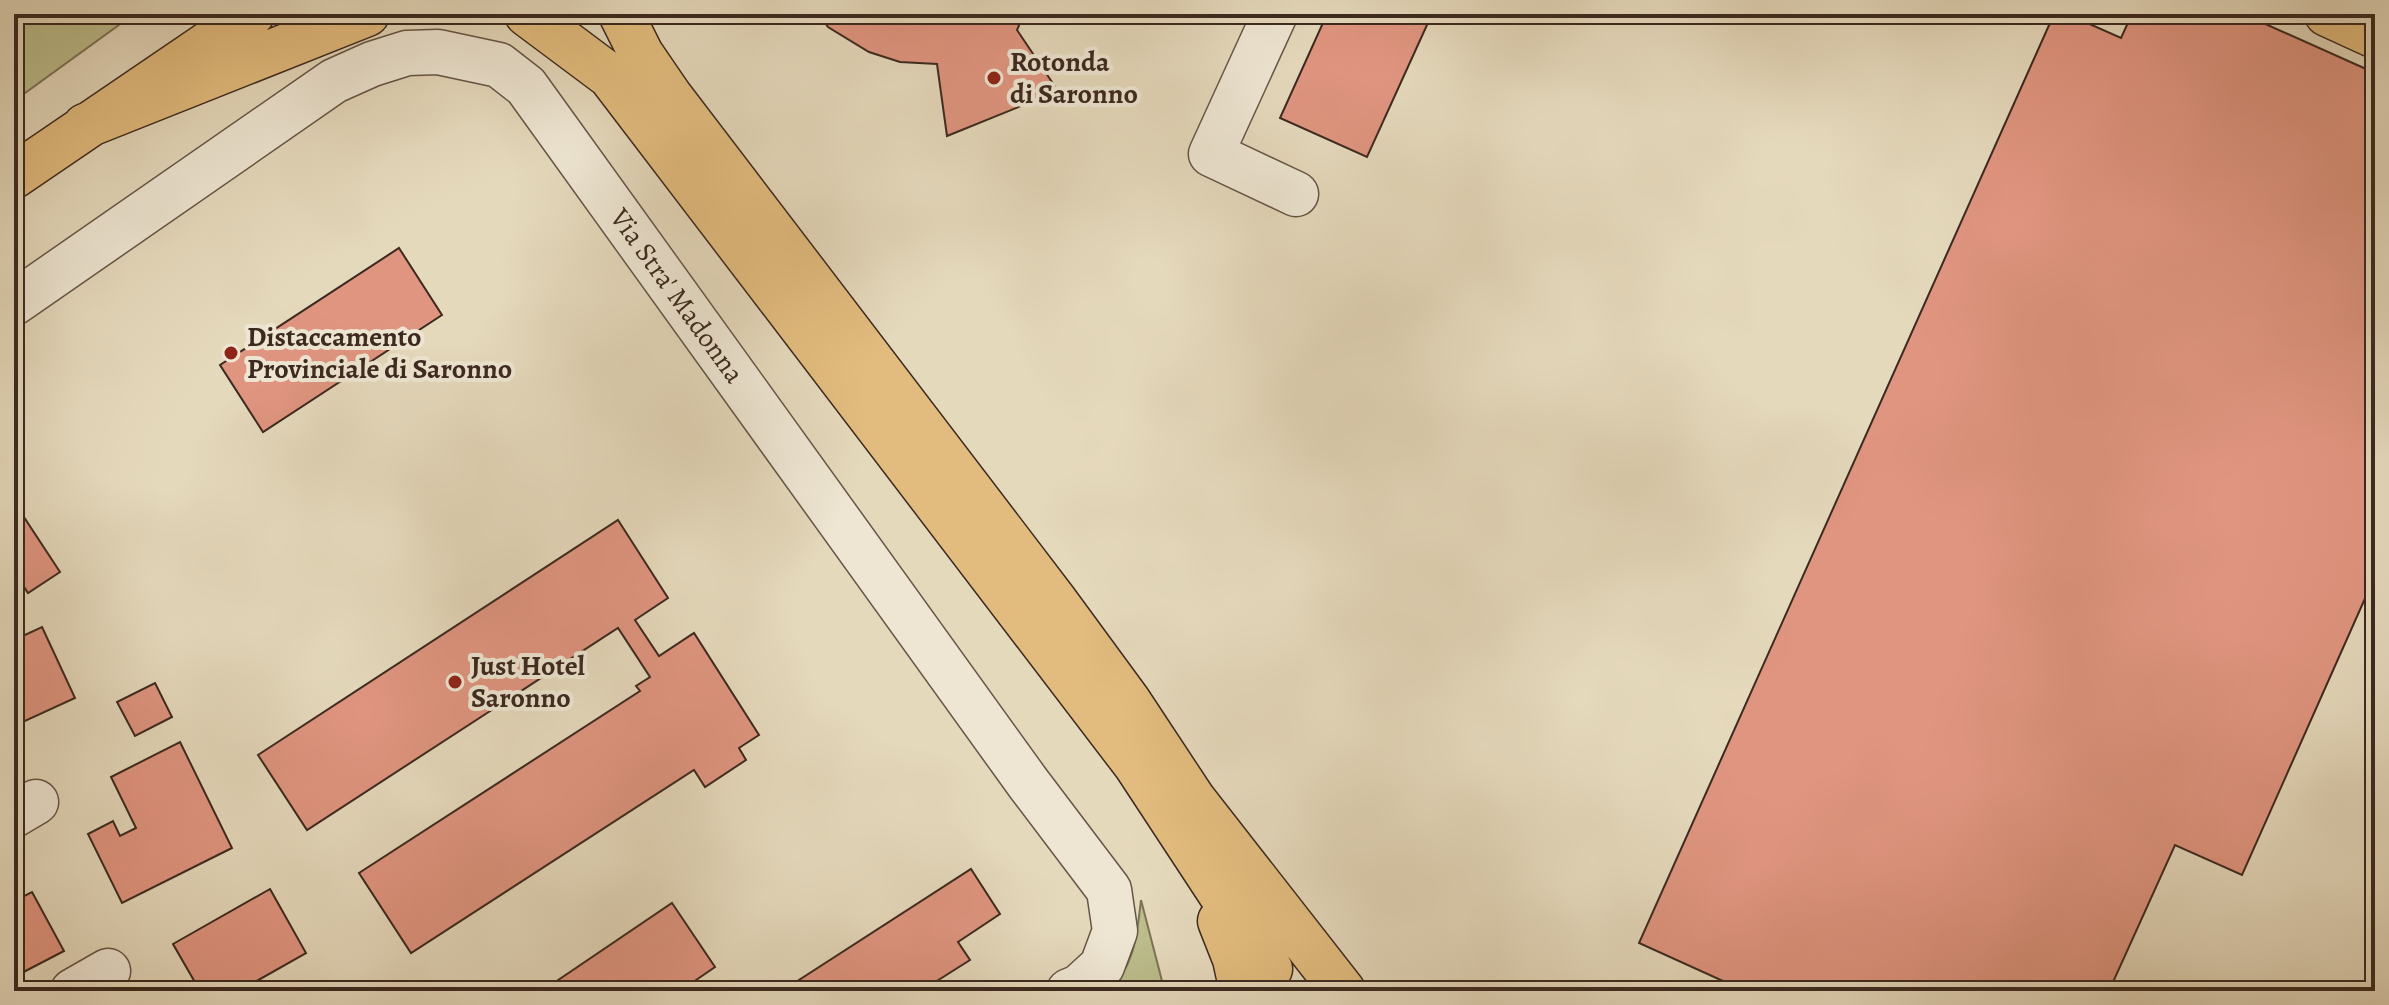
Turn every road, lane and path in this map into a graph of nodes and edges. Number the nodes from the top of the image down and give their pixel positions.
1 (252, 14) edge
2 (367, 14) edge
3 (527, 14) edge
4 (621, 14) edge
5 (1275, 14) edge
6 (2327, 14) edge
7 (2375, 36) edge
8 (85, 126) junction
9 (14, 176) edge
10 (1296, 194) dead end
11 (14, 303) edge
12 (1183, 810) junction
13 (1264, 984) edge
14 (1069, 991) edge
15 (1343, 991) edge

1 - 8 main road
2 - 8 main road
3 - 12 main road
4 - 12 main road
5 - 10 street
6 - 7 main road
8 - 9 main road
11 - 14 street, Via Stra' Madonna
12 - 13 main road
12 - 15 main road

